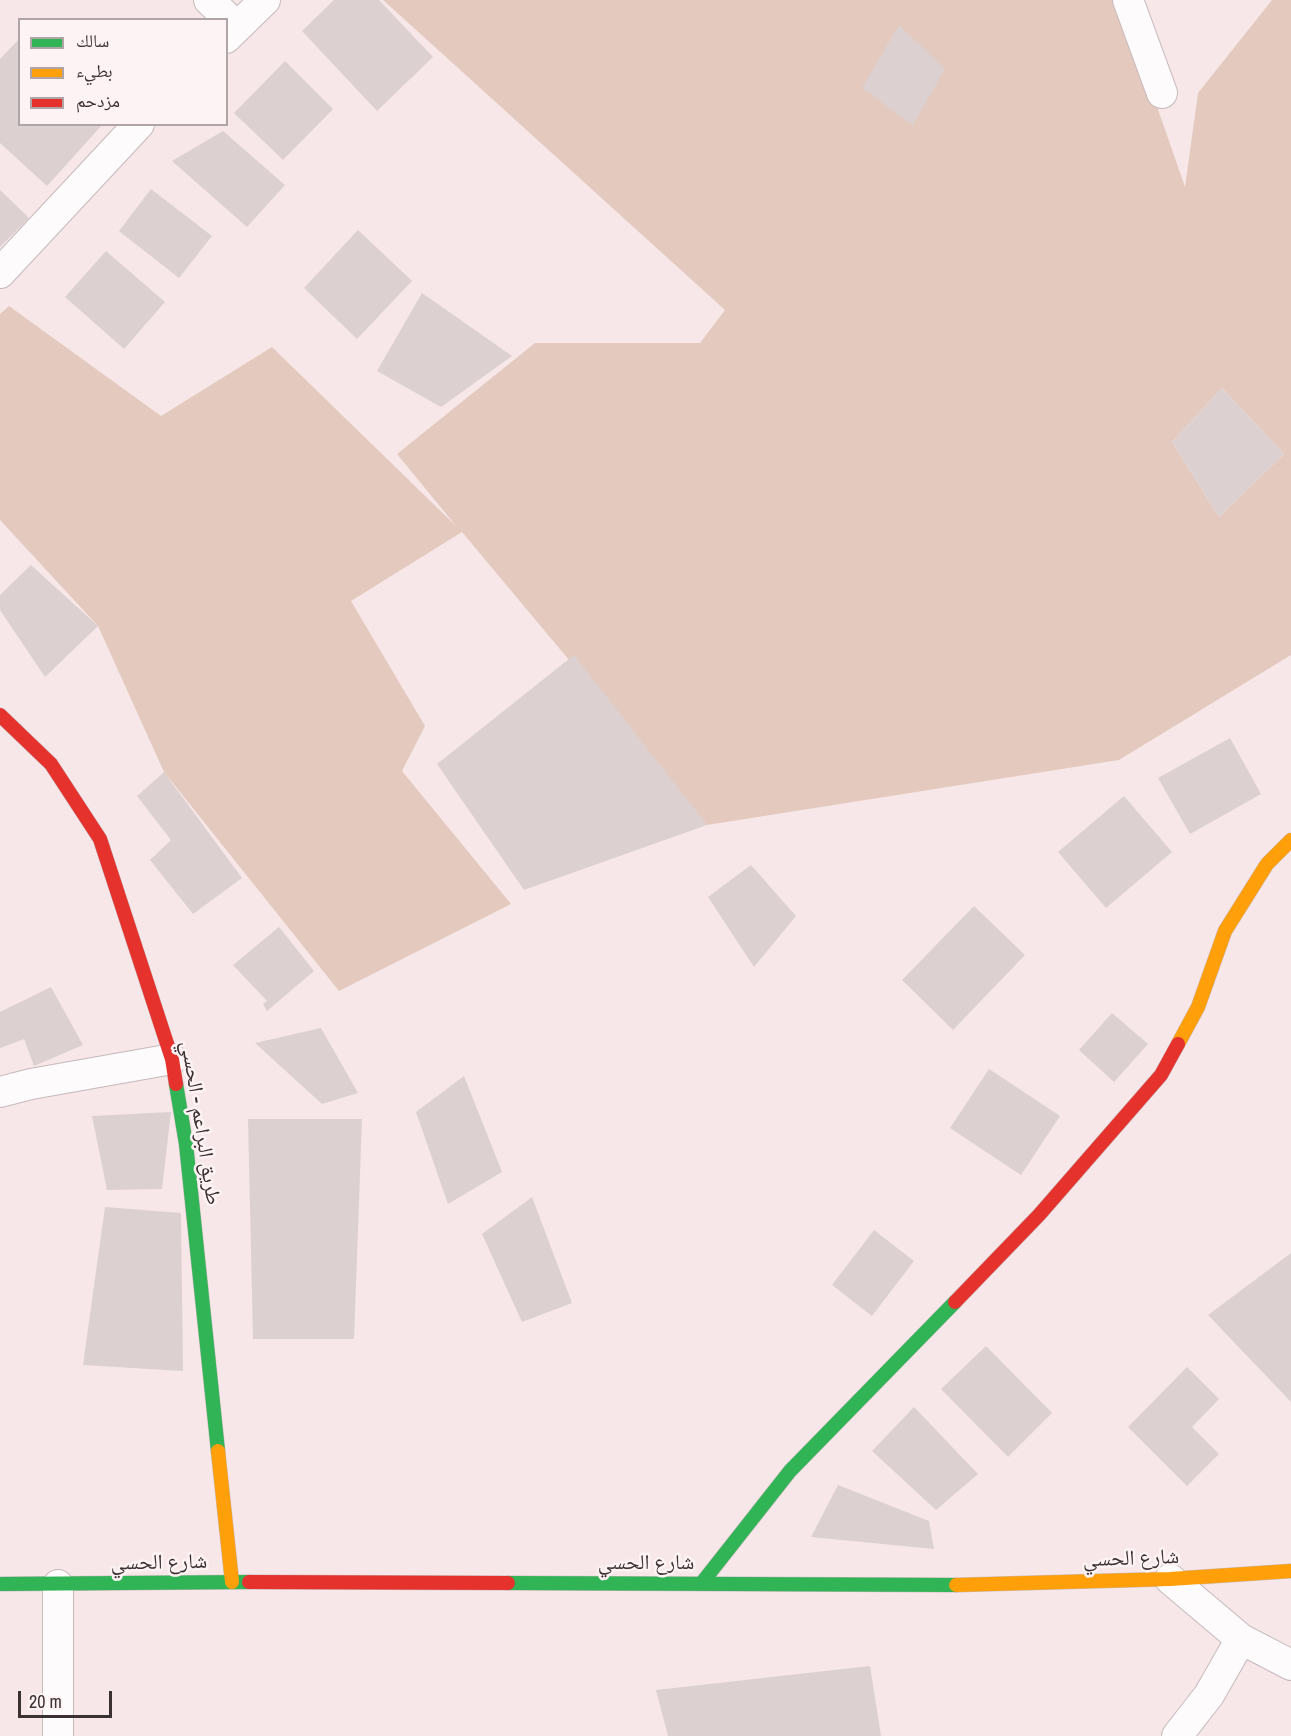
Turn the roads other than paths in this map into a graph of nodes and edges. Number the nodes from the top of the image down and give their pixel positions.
1 (209, 0) edge
2 (265, 0) edge
3 (1128, 0) edge
4 (222, 18) edge
5 (232, 32) edge
6 (1162, 93) dead end
7 (137, 126) edge
8 (0, 273) edge
9 (0, 715) edge
10 (1291, 840) edge
11 (172, 1059) junction
12 (0, 1092) edge
13 (1291, 1571) edge
14 (1170, 1579) junction
15 (232, 1582) junction
16 (0, 1584) edge
17 (701, 1584) junction
18 (58, 1585) junction
19 (1241, 1639) junction
20 (1291, 1665) edge
21 (58, 1736) edge
22 (1177, 1736) edge

1 - 4 street
2 - 5 street
3 - 6 street
7 - 8 street
9 - 11 street, طريق البراعم - الحسي
10 - 17 street
11 - 12 street
11 - 15 street, طريق البراعم - الحسي
13 - 14 street, شارع الحسي
14 - 17 street, شارع الحسي
14 - 19 street
15 - 17 street, شارع الحسي
15 - 18 street, شارع الحسي
16 - 18 street, شارع الحسي
18 - 21 street
19 - 20 street
19 - 22 street

